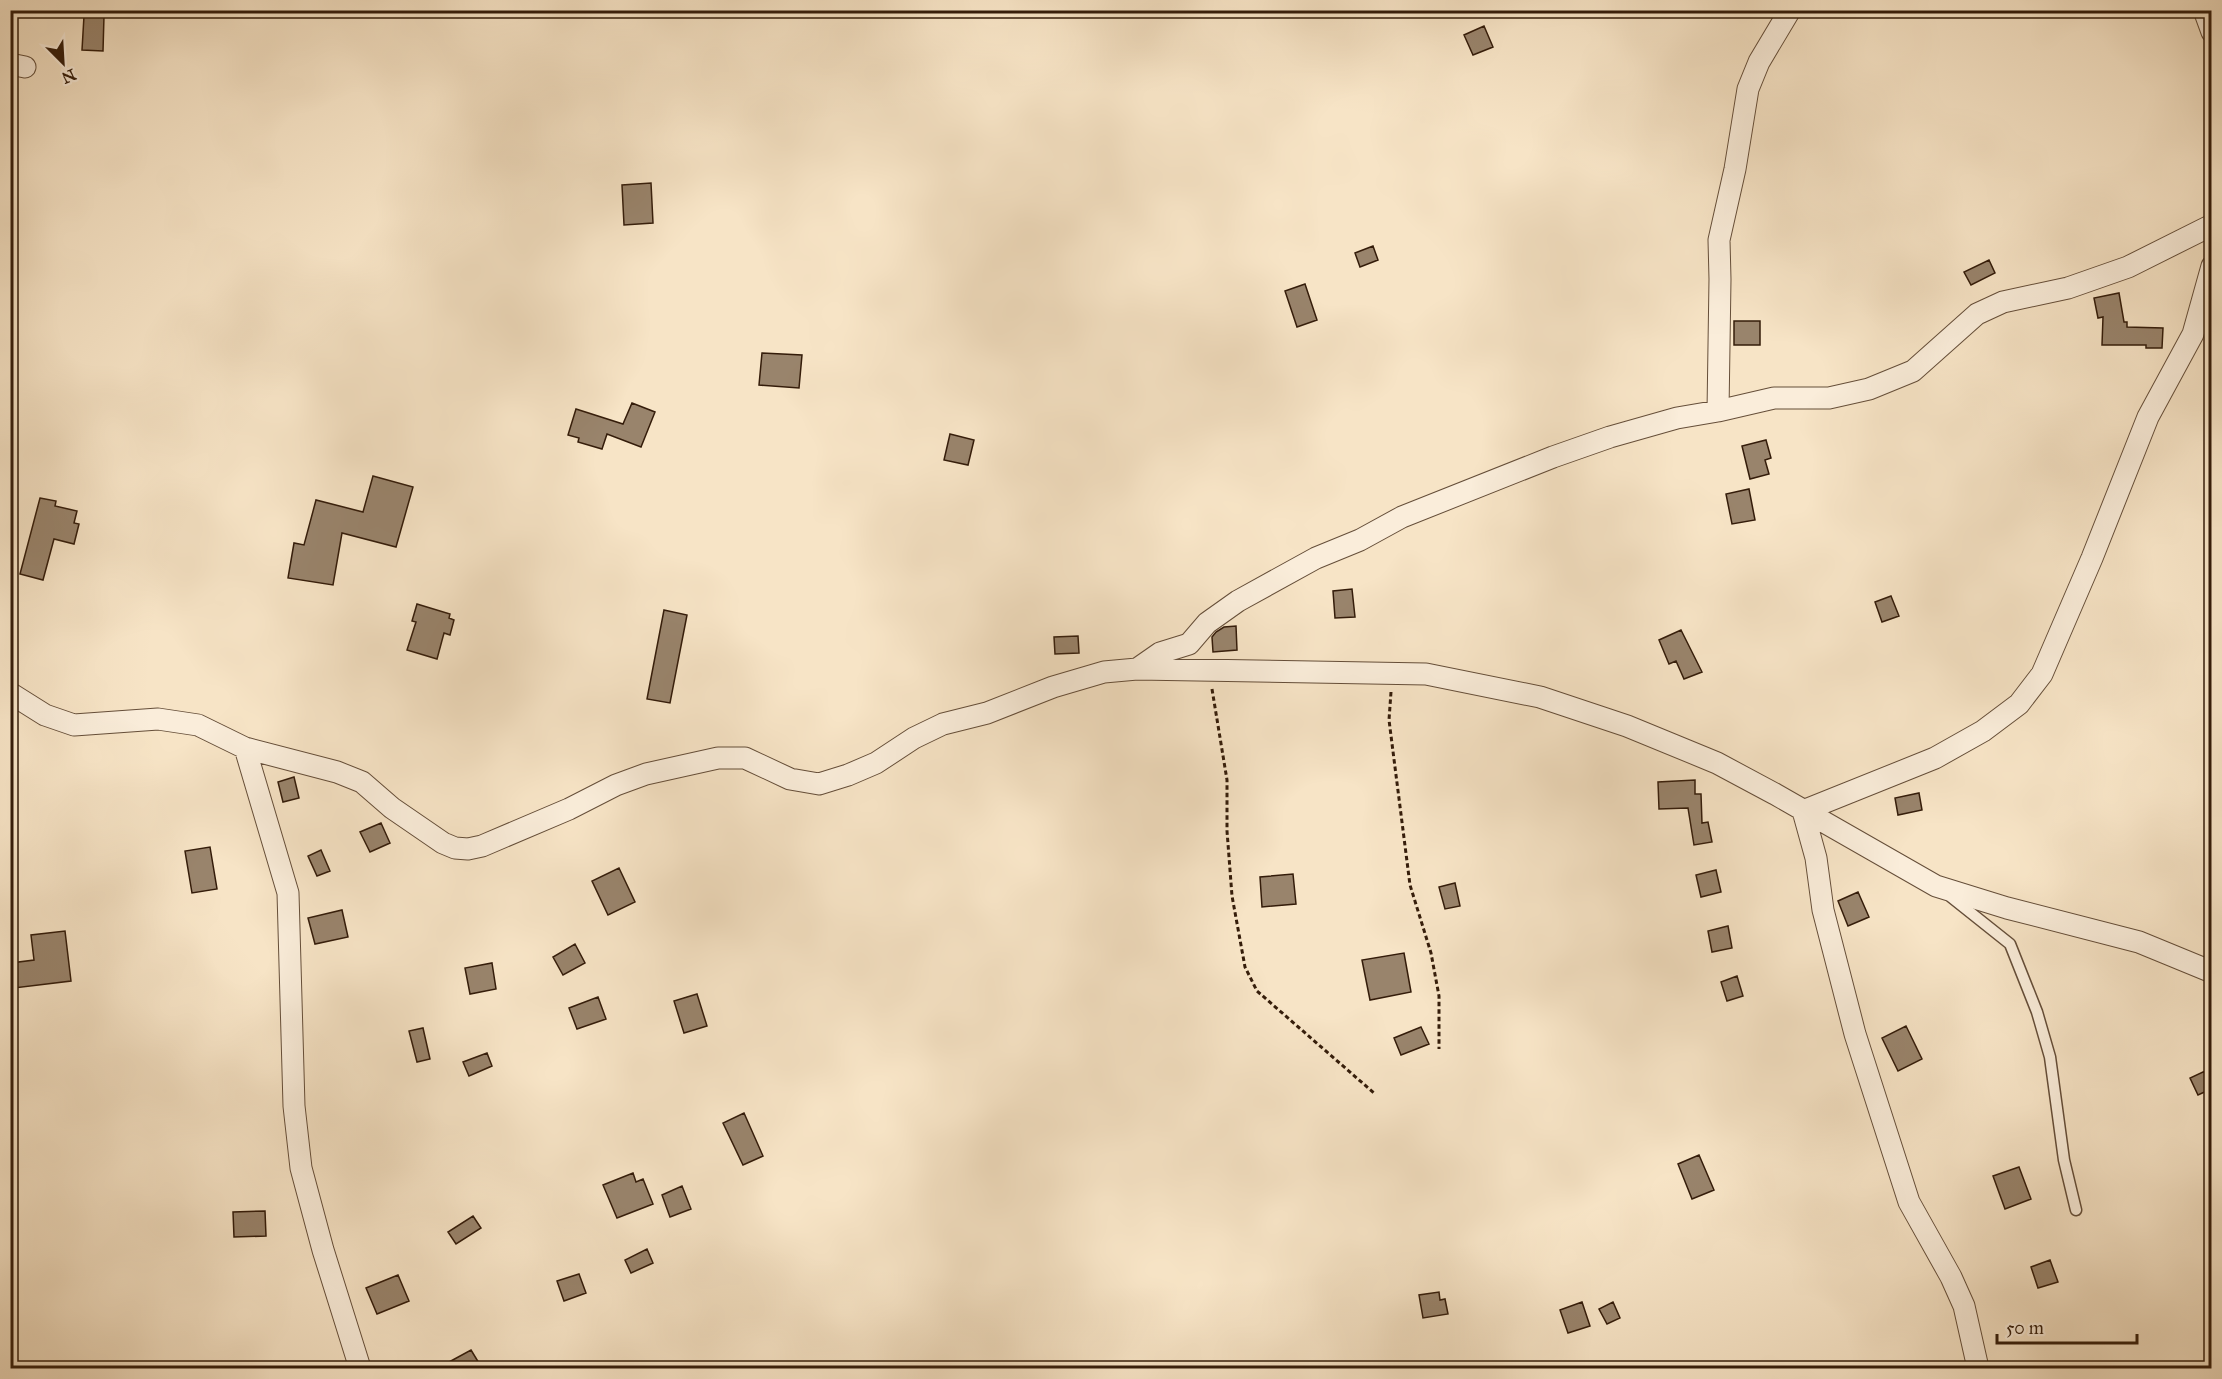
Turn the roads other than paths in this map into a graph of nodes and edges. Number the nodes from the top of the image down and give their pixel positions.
1 (1790, 10) edge
2 (2204, 10) edge
3 (2211, 33) edge
4 (2211, 225) edge
5 (2211, 266) edge
6 (1718, 411) junction
7 (1137, 669) junction
8 (10, 693) edge
9 (245, 748) junction
10 (1803, 811) junction
11 (1936, 886) junction
12 (2211, 972) edge
13 (2076, 1210) dead end
14 (360, 1368) edge
15 (1978, 1368) edge

1 - 6 street
2 - 3 street
4 - 6 street
5 - 10 street
6 - 7 street
7 - 9 street
7 - 10 street
8 - 9 street
9 - 14 street
10 - 11 street
10 - 15 street
11 - 12 street
11 - 13 lane

